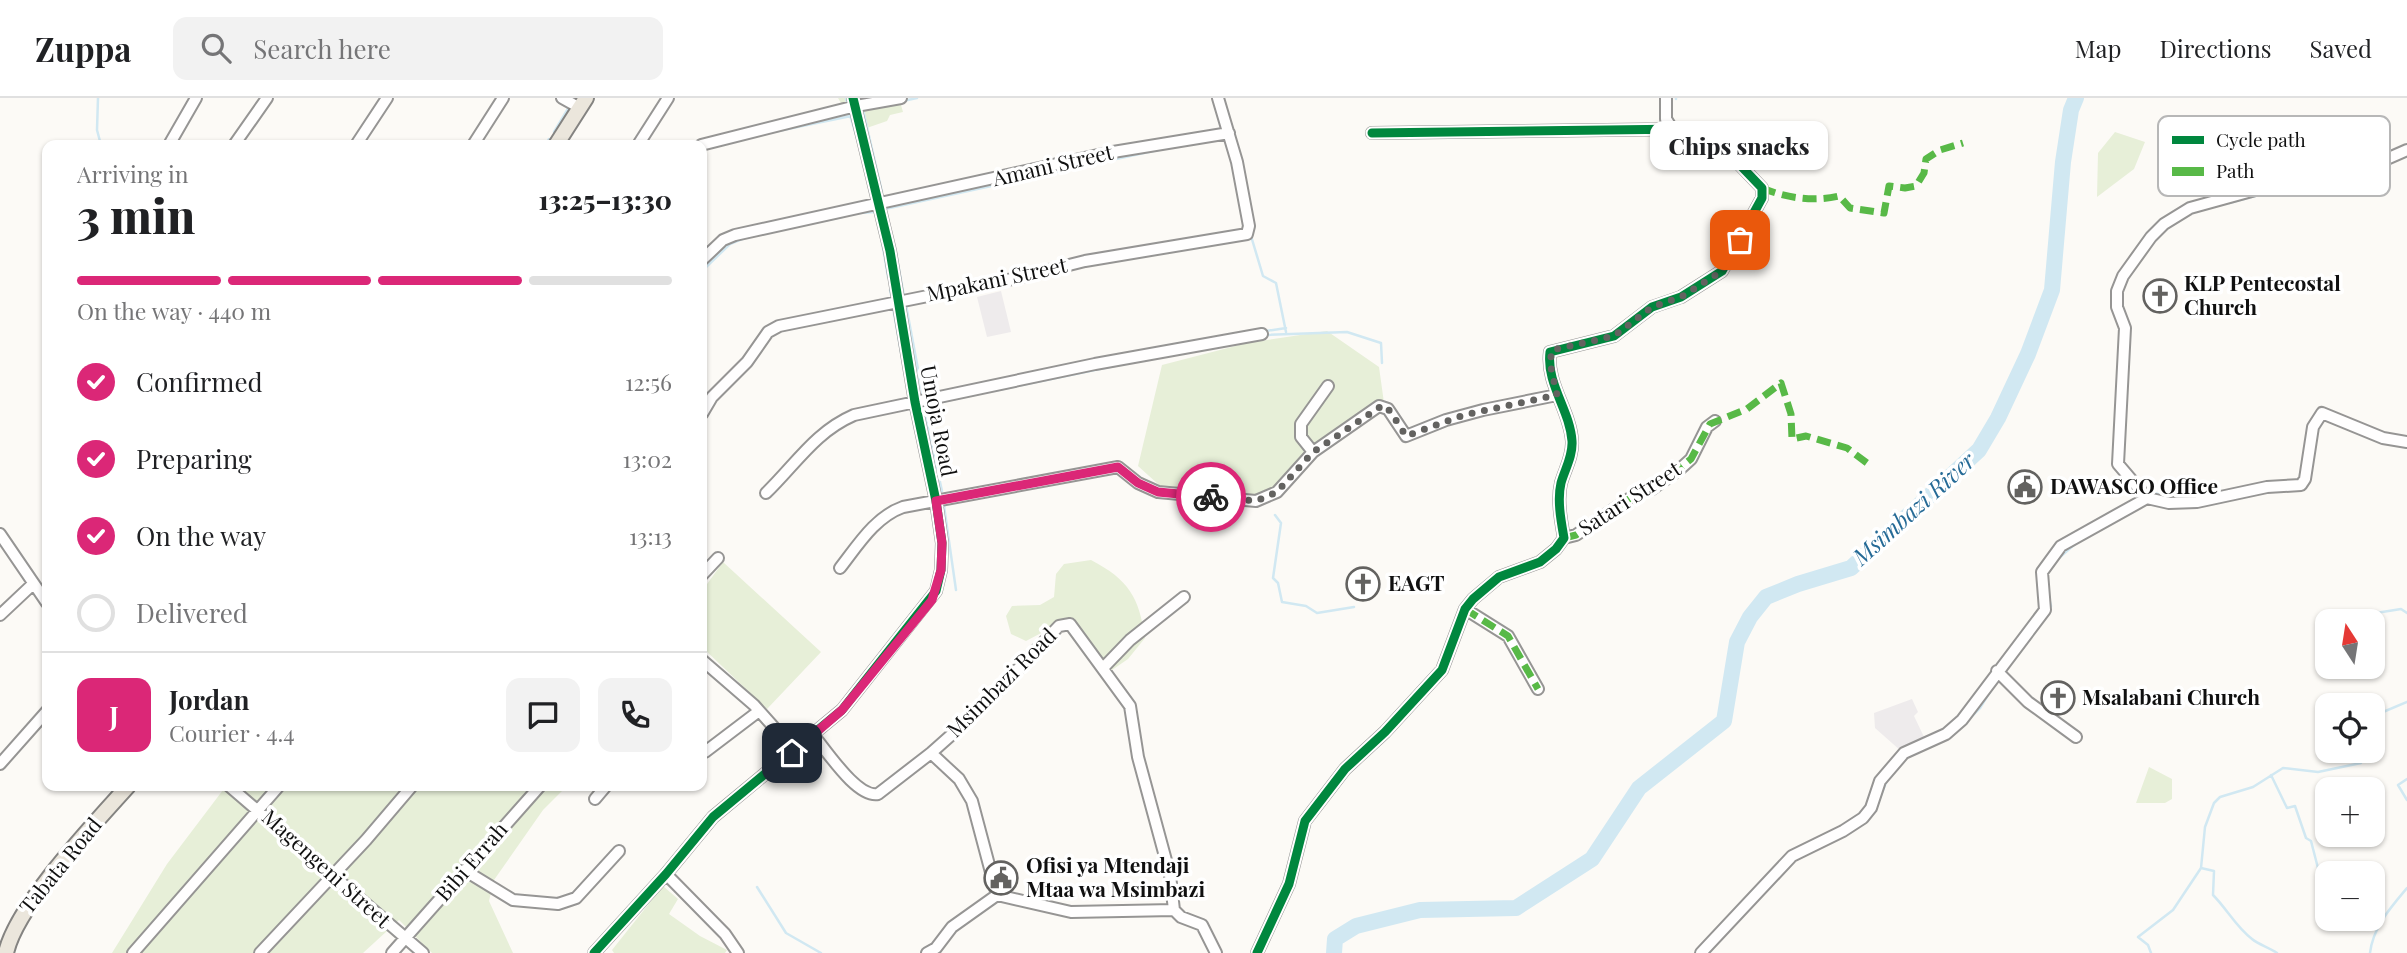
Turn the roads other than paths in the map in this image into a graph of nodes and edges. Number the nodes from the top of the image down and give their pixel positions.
1 (196, 98) edge
2 (267, 98) edge
3 (387, 98) edge
4 (503, 98) edge
5 (562, 98) edge
6 (668, 98) edge
7 (901, 98) edge
8 (1218, 98) edge
9 (1666, 98) edge
10 (855, 102) edge
11 (583, 103) edge
12 (1671, 127) junction
13 (1228, 133) junction
14 (1372, 133) dead end
15 (172, 140) edge
16 (238, 140) edge
17 (359, 140) edge
18 (476, 140) edge
19 (559, 140) edge
20 (641, 140) edge
21 (707, 143) edge
22 (2407, 150) edge
23 (2390, 157) edge
24 (2234, 196) edge
25 (878, 203) junction
26 (707, 255) edge
27 (898, 302) junction
28 (1262, 334) dead end
29 (1328, 386) dead end
30 (1557, 395) junction
31 (915, 402) junction
32 (707, 406) edge
33 (1715, 421) dead end
34 (2407, 442) edge
35 (1313, 452) junction
36 (766, 493) dead end
37 (2147, 498) junction
38 (936, 501) junction
39 (0, 534) edge
40 (1564, 538) junction
41 (718, 558) dead end
42 (840, 568) dead end
43 (707, 570) edge
44 (33, 583) junction
45 (42, 596) edge
46 (1184, 597) dead end
47 (1465, 609) junction
48 (0, 615) edge
49 (707, 664) edge
50 (1104, 667) junction
51 (1997, 671) junction
52 (1538, 689) dead end
53 (759, 711) junction
54 (42, 717) edge
55 (814, 736) junction
56 (2076, 737) dead end
57 (707, 750) edge
58 (795, 751) junction
59 (931, 753) junction
60 (0, 764) edge
61 (124, 791) edge
62 (236, 791) edge
63 (275, 791) edge
64 (408, 791) edge
65 (535, 791) edge
66 (602, 791) edge
67 (595, 799) dead end
68 (259, 809) junction
69 (619, 851) dead end
70 (464, 870) junction
71 (666, 874) junction
72 (332, 876) junction
73 (997, 895) junction
74 (1174, 910) junction
75 (405, 939) junction
76 (6, 953) edge
77 (133, 953) edge
78 (260, 953) edge
79 (392, 953) edge
80 (423, 953) edge
81 (594, 953) edge
82 (738, 953) edge
83 (927, 953) edge
84 (1216, 953) edge
85 (1257, 953) edge
86 (1701, 953) edge

1 - 15 street
2 - 16 street
3 - 17 street
4 - 18 street
5 - 11 street
6 - 20 street
7 - 10 street
8 - 13 street
9 - 12 street
10 - 21 street
10 - 25 street, Umoja Road
11 - 19 main road
12 - 14 street
12 - 30 street
13 - 25 street, Amani Street
13 - 27 street, Mpakani Street
22 - 23 street
24 - 37 street
25 - 26 street, Amani Street
25 - 27 street, Umoja Road
27 - 31 street, Umoja Road
27 - 32 street, Mpakani Street
28 - 31 street
29 - 35 street
30 - 35 street
30 - 40 street
31 - 36 street
31 - 38 street, Umoja Road
33 - 40 street, Satari Street
34 - 37 street
35 - 38 street
37 - 51 street
38 - 42 street
38 - 55 street, Umoja Road
39 - 44 street
40 - 47 street
41 - 43 street
44 - 45 street
44 - 48 street
46 - 50 street
47 - 52 street
47 - 85 street
49 - 53 street
50 - 59 street, Msimbazi Road
50 - 74 street, Msimbazi Road
51 - 56 street
51 - 86 street
53 - 57 street
53 - 58 street
54 - 60 street
55 - 58 street, Umoja Road
55 - 59 street, Msimbazi Road
58 - 71 street, Umoja Road
59 - 73 street
61 - 76 main road, Tabata Road
62 - 68 street, Magengeni Street
63 - 68 street
64 - 72 street
65 - 70 street, Bibi Errah
66 - 67 street
68 - 72 street, Magengeni Street
68 - 77 street
69 - 70 street
70 - 75 street, Bibi Errah
71 - 81 street, Umoja Road
71 - 82 street
72 - 75 street, Magengeni Street
72 - 78 street
73 - 74 street
73 - 83 street
74 - 84 street
75 - 79 street, Bibi Errah
75 - 80 street, Magengeni Street

